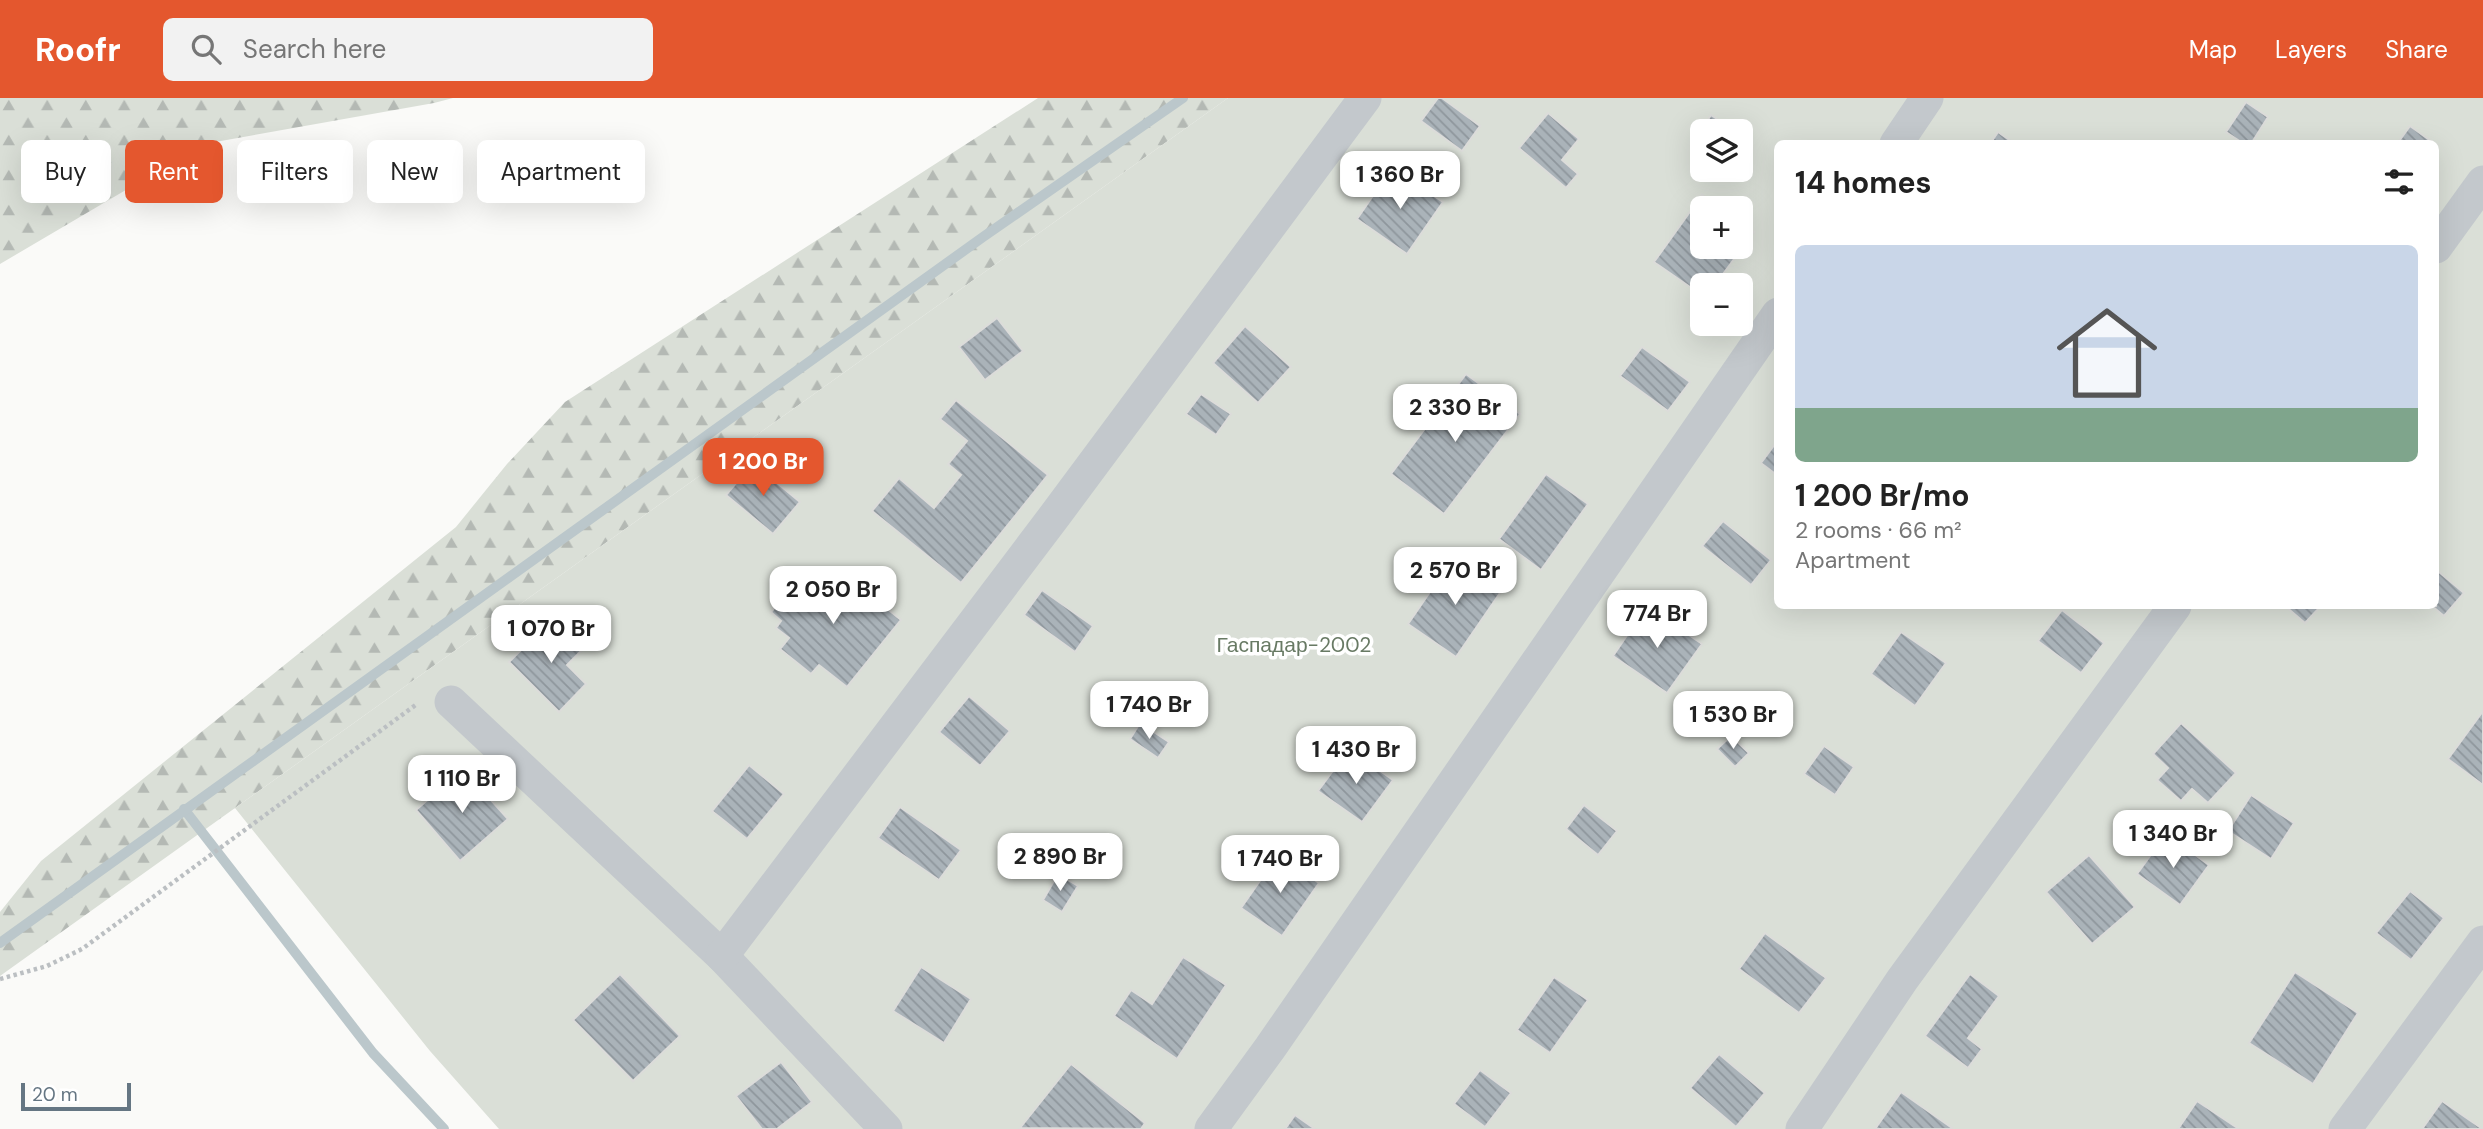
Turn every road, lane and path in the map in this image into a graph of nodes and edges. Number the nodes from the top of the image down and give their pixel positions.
1 (1365, 98) edge
2 (1927, 98) edge
3 (1899, 140) edge
4 (2483, 182) edge
5 (2439, 243) edge
6 (1774, 320) edge
7 (2173, 609) edge
8 (452, 702) joint
9 (2483, 942) edge
10 (722, 956) junction
11 (0, 979) edge
12 (886, 1129) edge
13 (1211, 1129) edge
14 (1801, 1129) edge
15 (2346, 1129) edge

1 - 10 street
2 - 3 street
4 - 5 street
6 - 13 street
7 - 14 street
8 - 10 street
8 - 11 path
9 - 15 street
10 - 12 street

